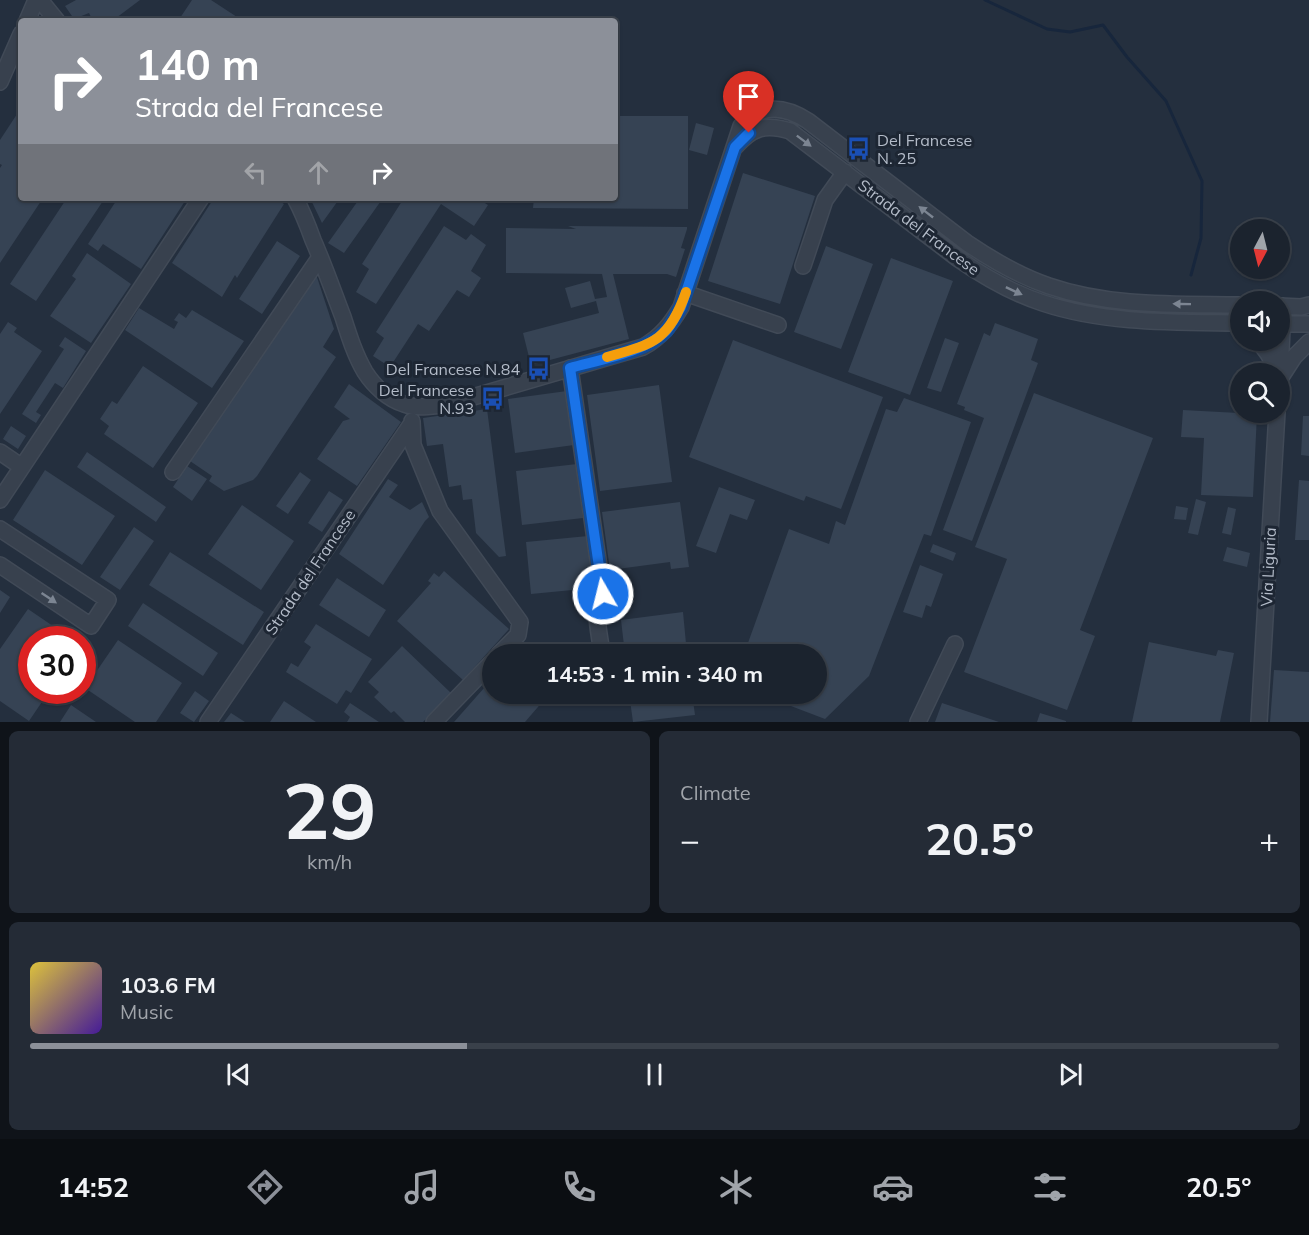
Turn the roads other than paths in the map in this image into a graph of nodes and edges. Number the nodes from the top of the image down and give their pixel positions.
1 (38, 0) edge
2 (29, 18) edge
3 (54, 18) edge
4 (18, 41) edge
5 (0, 82) edge
6 (735, 147) junction
7 (862, 163) junction
8 (848, 175) junction
9 (199, 201) edge
10 (296, 201) edge
11 (320, 257) junction
12 (995, 261) junction
13 (803, 266) dead end
14 (987, 277) junction
15 (685, 293) junction
16 (1079, 294) junction
17 (1230, 305) edge
18 (1309, 305) edge
19 (1290, 306) edge
20 (1076, 312) junction
21 (1163, 321) junction
22 (1230, 323) edge
23 (1290, 324) edge
24 (1309, 324) edge
25 (778, 325) dead end
26 (1230, 333) edge
27 (1309, 342) edge
28 (1290, 364) edge
29 (570, 368) junction
30 (415, 406) junction
31 (412, 423) junction
32 (1276, 423) edge
33 (0, 452) edge
34 (22, 467) junction
35 (172, 472) dead end
36 (0, 500) edge
37 (0, 529) edge
38 (0, 566) edge
39 (509, 644) edge
40 (601, 644) edge
41 (955, 644) dead end
42 (482, 672) edge
43 (208, 722) edge
44 (434, 722) edge
45 (918, 722) edge
46 (1258, 722) edge

1 - 2 street
1 - 3 street
4 - 5 street
6 - 7 street, Strada del Francese
6 -> 8 street, Strada del Francese
6 - 15 street, Strada del Francese
7 - 8 street, Strada del Francese
12 -> 7 street, Strada del Francese
8 - 13 street
8 - 14 street, Strada del Francese
9 - 34 street
10 - 11 street, Strada del Francese
11 - 30 street, Strada del Francese
11 - 35 street
12 - 14 street, Strada del Francese
12 - 16 street, Strada del Francese
14 -> 20 street, Strada del Francese
15 - 25 street
15 - 29 street, Strada del Francese
17 -> 16 street, Strada del Francese
16 - 20 street
18 - 19 street
20 - 21 street, Strada del Francese
21 - 22 street, Strada del Francese
21 - 26 street
23 - 24 street
27 - 28 street
29 - 30 street, Strada del Francese
29 - 40 street
30 - 31 street, Strada del Francese
31 - 39 street, Strada del Francese
31 - 43 street, Strada del Francese
32 - 46 street, Via Liguria
33 - 34 street
34 - 36 street
38 -> 37 street
41 - 45 street
42 - 44 street

